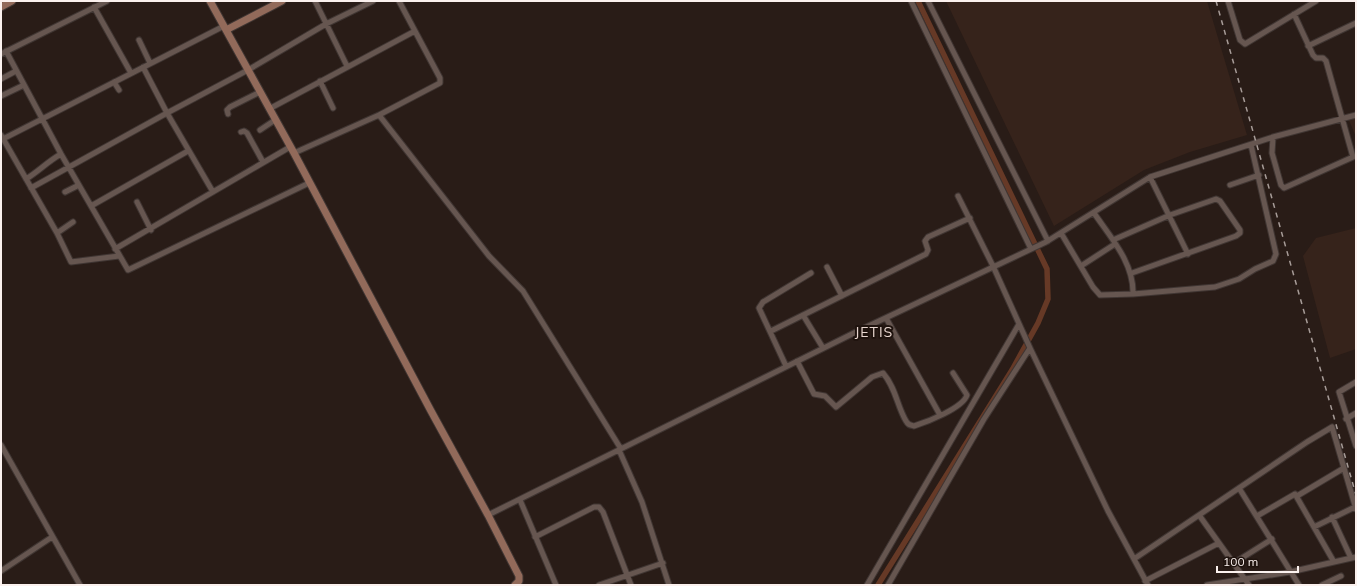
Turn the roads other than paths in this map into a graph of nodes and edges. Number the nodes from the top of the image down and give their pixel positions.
1 (107, 1) edge
2 (210, 1) edge
3 (282, 1) edge
4 (315, 1) edge
5 (372, 1) edge
6 (399, 1) edge
7 (911, 1) edge
8 (928, 1) edge
9 (1228, 1) edge
10 (1316, 1) edge
11 (9, 2) edge
12 (1, 7) edge
13 (94, 7) junction
14 (1294, 14) junction
15 (1356, 23) edge
16 (326, 24) junction
17 (225, 28) junction
18 (415, 31) junction
19 (139, 40) dead end
20 (1308, 46) junction
21 (4, 53) edge
22 (150, 63) junction
23 (347, 66) junction
24 (143, 67) junction
25 (248, 70) junction
26 (16, 71) junction
27 (131, 73) junction
28 (1, 79) edge
29 (320, 81) junction
30 (114, 82) junction
31 (24, 85) junction
32 (119, 90) dead end
33 (260, 92) junction
34 (1, 96) edge
35 (333, 108) dead end
36 (269, 109) junction
37 (166, 113) junction
38 (228, 114) dead end
39 (380, 114) junction
40 (1356, 115) edge
41 (42, 118) junction
42 (275, 120) junction
43 (1342, 120) junction
44 (260, 130) dead end
45 (241, 132) dead end
46 (1273, 137) junction
47 (2, 138) edge
48 (1251, 145) junction
49 (292, 150) junction
50 (188, 151) junction
51 (61, 154) junction
52 (263, 162) junction
53 (68, 166) junction
54 (1259, 175) junction
55 (1150, 176) junction
56 (26, 179) junction
57 (309, 183) junction
58 (79, 185) junction
59 (1230, 185) dead end
60 (31, 188) junction
61 (65, 192) dead end
62 (213, 192) junction
63 (958, 196) dead end
64 (137, 202) dead end
65 (91, 206) junction
66 (1094, 213) junction
67 (1170, 215) junction
68 (970, 218) junction
69 (73, 222) dead end
70 (150, 230) junction
71 (57, 233) junction
72 (1062, 233) junction
73 (1047, 242) junction
74 (1114, 242) junction
75 (115, 249) junction
76 (1032, 249) junction
77 (1188, 254) junction
78 (119, 256) junction
79 (993, 266) junction
80 (1080, 266) junction
81 (827, 267) dead end
82 (811, 273) dead end
83 (1132, 273) junction
84 (1133, 294) junction
85 (842, 296) junction
86 (803, 315) junction
87 (886, 318) junction
88 (1019, 324) junction
89 (772, 331) junction
90 (1029, 346) junction
91 (823, 348) junction
92 (797, 361) junction
93 (786, 366) junction
94 (954, 373) dead end
95 (1356, 382) edge
96 (967, 395) junction
97 (976, 398) junction
98 (1356, 413) edge
99 (940, 415) junction
100 (1346, 419) junction
101 (1356, 444) edge
102 (1, 445) edge
103 (620, 449) junction
104 (1344, 468) junction
105 (1239, 488) junction
106 (1297, 496) junction
107 (520, 500) junction
108 (1356, 508) edge
109 (488, 515) junction
110 (1199, 515) junction
111 (1257, 516) junction
112 (1332, 517) junction
113 (1314, 527) junction
114 (52, 537) junction
115 (535, 537) junction
116 (1272, 540) junction
117 (1219, 543) junction
118 (1134, 558) junction
119 (1353, 558) edge
120 (1334, 562) junction
121 (663, 563) junction
122 (1234, 563) junction
123 (1, 571) edge
124 (1290, 572) junction
125 (627, 576) junction
126 (1341, 576) dead end
127 (1245, 579) junction
128 (520, 582) edge
129 (1147, 583) edge
130 (80, 585) edge
131 (515, 585) edge
132 (556, 585) edge
133 (599, 585) edge
134 (631, 585) edge
135 (669, 585) edge
136 (867, 585) edge
137 (888, 585) edge
138 (1207, 585) edge
139 (1249, 585) edge
140 (1299, 585) edge
141 (1322, 585) edge

1 - 13 street
2 - 17 main road
3 - 17 main road
4 - 16 street
5 - 16 street
6 - 18 street
7 - 76 street
8 - 73 street
9 - 14 street
10 - 14 street
11 - 12 main road
13 - 21 street
13 - 27 street
14 - 20 street
15 - 20 street
16 - 23 street
16 - 25 street
17 - 22 street
17 - 25 main road
18 - 23 street
18 - 39 street
19 - 22 street
20 - 43 street
21 - 26 street
22 - 24 street
23 - 29 street
24 - 27 street
24 - 37 street
25 - 33 main road
25 - 37 street
26 - 28 street
26 - 31 street
27 - 30 street
29 - 35 street
29 - 36 street
30 - 32 street
30 - 41 street
31 - 34 street
31 - 41 street
33 - 36 main road
33 - 38 street
36 - 42 main road
37 - 50 street
37 - 53 street
39 - 49 street
39 - 103 street
40 - 43 street
41 - 47 street
41 - 51 street
42 - 44 street
42 - 49 main road
43 - 46 street
43 - 46 street
45 - 52 street
46 - 48 street
47 - 56 street
48 - 54 street
48 - 55 street
49 - 52 street
49 - 57 main road
50 - 62 street
50 - 65 street
51 - 53 street
51 - 56 street
52 - 62 street
53 - 58 street
53 - 60 street
54 - 59 street
54 - 84 street
55 - 66 street
55 - 67 street
56 - 60 street
57 - 78 street
57 - 109 main road
58 - 61 street
58 - 65 street
60 - 71 street
62 - 70 street
63 - 68 street
64 - 70 street
65 - 75 street
66 - 72 street
66 - 74 street
67 - 74 street
67 - 77 street
67 - 77 street
68 - 79 street
68 - 85 street
69 - 71 street
70 - 75 street
71 - 78 street
72 - 73 street
72 - 80 street
73 - 76 street
74 - 80 street
74 - 83 street
75 - 78 street
76 - 79 street
77 - 83 street
79 - 87 street
79 - 88 street
80 - 84 street
81 - 85 street
82 - 89 street
83 - 84 street
85 - 86 street
86 - 89 street
86 - 91 street
87 - 91 street
87 - 99 street
88 - 90 street
88 - 97 street
89 - 93 street
90 - 118 street
90 - 137 street
91 - 92 street
92 - 93 street
92 - 99 street
93 - 103 street
94 - 96 street
95 - 100 street
96 - 97 street
96 - 99 street
97 - 136 street
98 - 100 street
100 - 101 street
102 - 114 street
103 - 107 street
103 - 121 street
104 - 105 street
104 - 106 street
104 - 108 street
105 - 110 street
105 - 111 street
106 - 111 street
106 - 113 street
107 - 109 street
107 - 115 street
108 - 112 street
109 - 128 main road
110 - 117 street
110 - 118 street
111 - 116 street
112 - 113 street
112 - 119 street
113 - 120 street
114 - 123 street
114 - 130 street
115 - 125 street
115 - 132 street
116 - 122 street
116 - 124 street
117 - 122 street
117 - 129 street
118 - 129 street
119 - 120 street
120 - 124 street
121 - 125 street
121 - 135 street
122 - 127 street
124 - 127 street
124 - 140 street
125 - 133 street
125 - 134 street
126 - 141 street
127 - 138 street
127 - 139 street
128 - 131 main road

